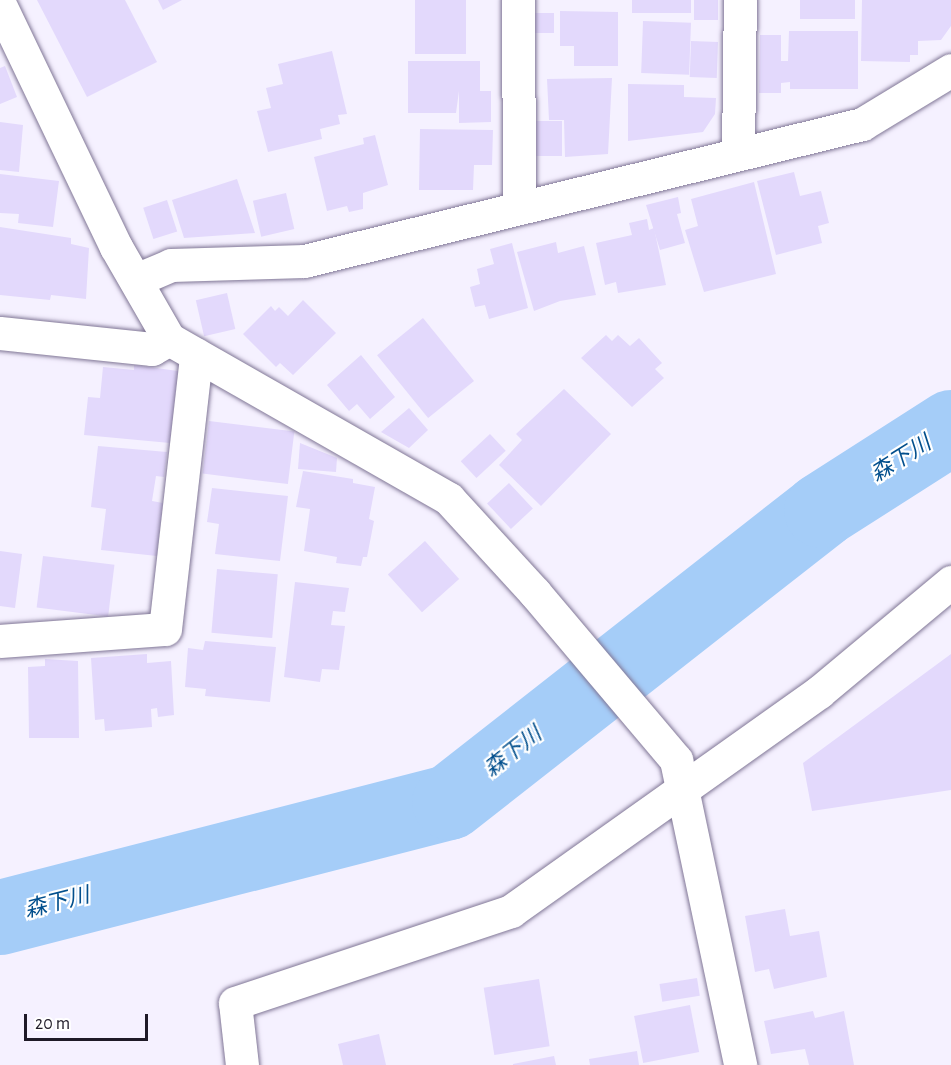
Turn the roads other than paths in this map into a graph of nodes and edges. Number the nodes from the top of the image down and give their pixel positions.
1 (518, 0) edge
2 (740, 0) edge
3 (0, 5) edge
4 (951, 70) edge
5 (738, 154) junction
6 (519, 208) junction
7 (135, 280) junction
8 (0, 333) edge
9 (183, 347) junction
10 (951, 582) edge
11 (0, 641) edge
12 (682, 793) junction
13 (242, 1065) edge
14 (740, 1065) edge

1 - 6 street
2 - 5 street
3 - 7 street
4 - 5 street
5 - 6 street
6 - 7 street
7 - 9 street
8 - 9 street
9 - 11 street
9 - 12 street
10 - 12 street
12 - 13 street
12 - 14 street

